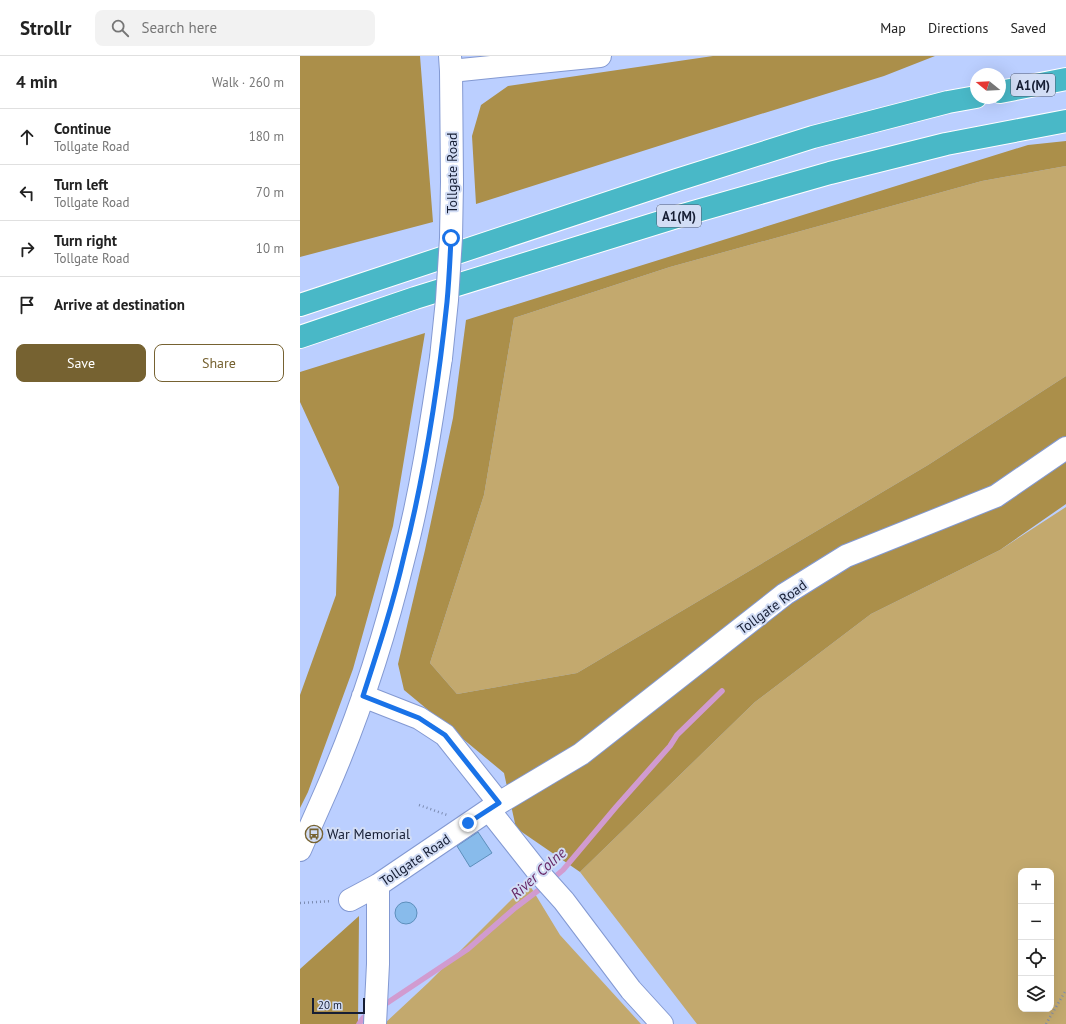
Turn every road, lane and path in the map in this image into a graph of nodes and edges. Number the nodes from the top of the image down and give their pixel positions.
1 (600, 56) edge
2 (526, 60) edge
3 (450, 64) edge
4 (1066, 79) edge
5 (1006, 91) edge
6 (970, 98) edge
7 (1066, 121) edge
8 (300, 305) edge
9 (300, 337) edge
10 (1066, 448) edge
11 (363, 696) junction
12 (419, 805) dead end
13 (494, 807) junction
14 (468, 823) junction
15 (300, 850) edge
16 (378, 885) junction
17 (350, 900) joint
18 (300, 903) edge
19 (1066, 990) edge
20 (375, 1024) edge
21 (662, 1024) edge
22 (1046, 1024) edge

1 - 2 street
2 - 3 street
3 - 11 street, Tollgate Road, bridge
4 - 5 highway, A1(M)
6 - 8 highway, A1(M)
7 - 9 highway, A1(M)
10 - 13 street, Tollgate Road
11 - 13 street
11 - 15 street, Tollgate Road
12 - 14 path
13 - 14 street, Tollgate Road
13 - 21 street
14 - 16 street, Tollgate Road
16 - 17 street, Tollgate Road
16 - 20 street
17 - 18 path
19 - 22 path

